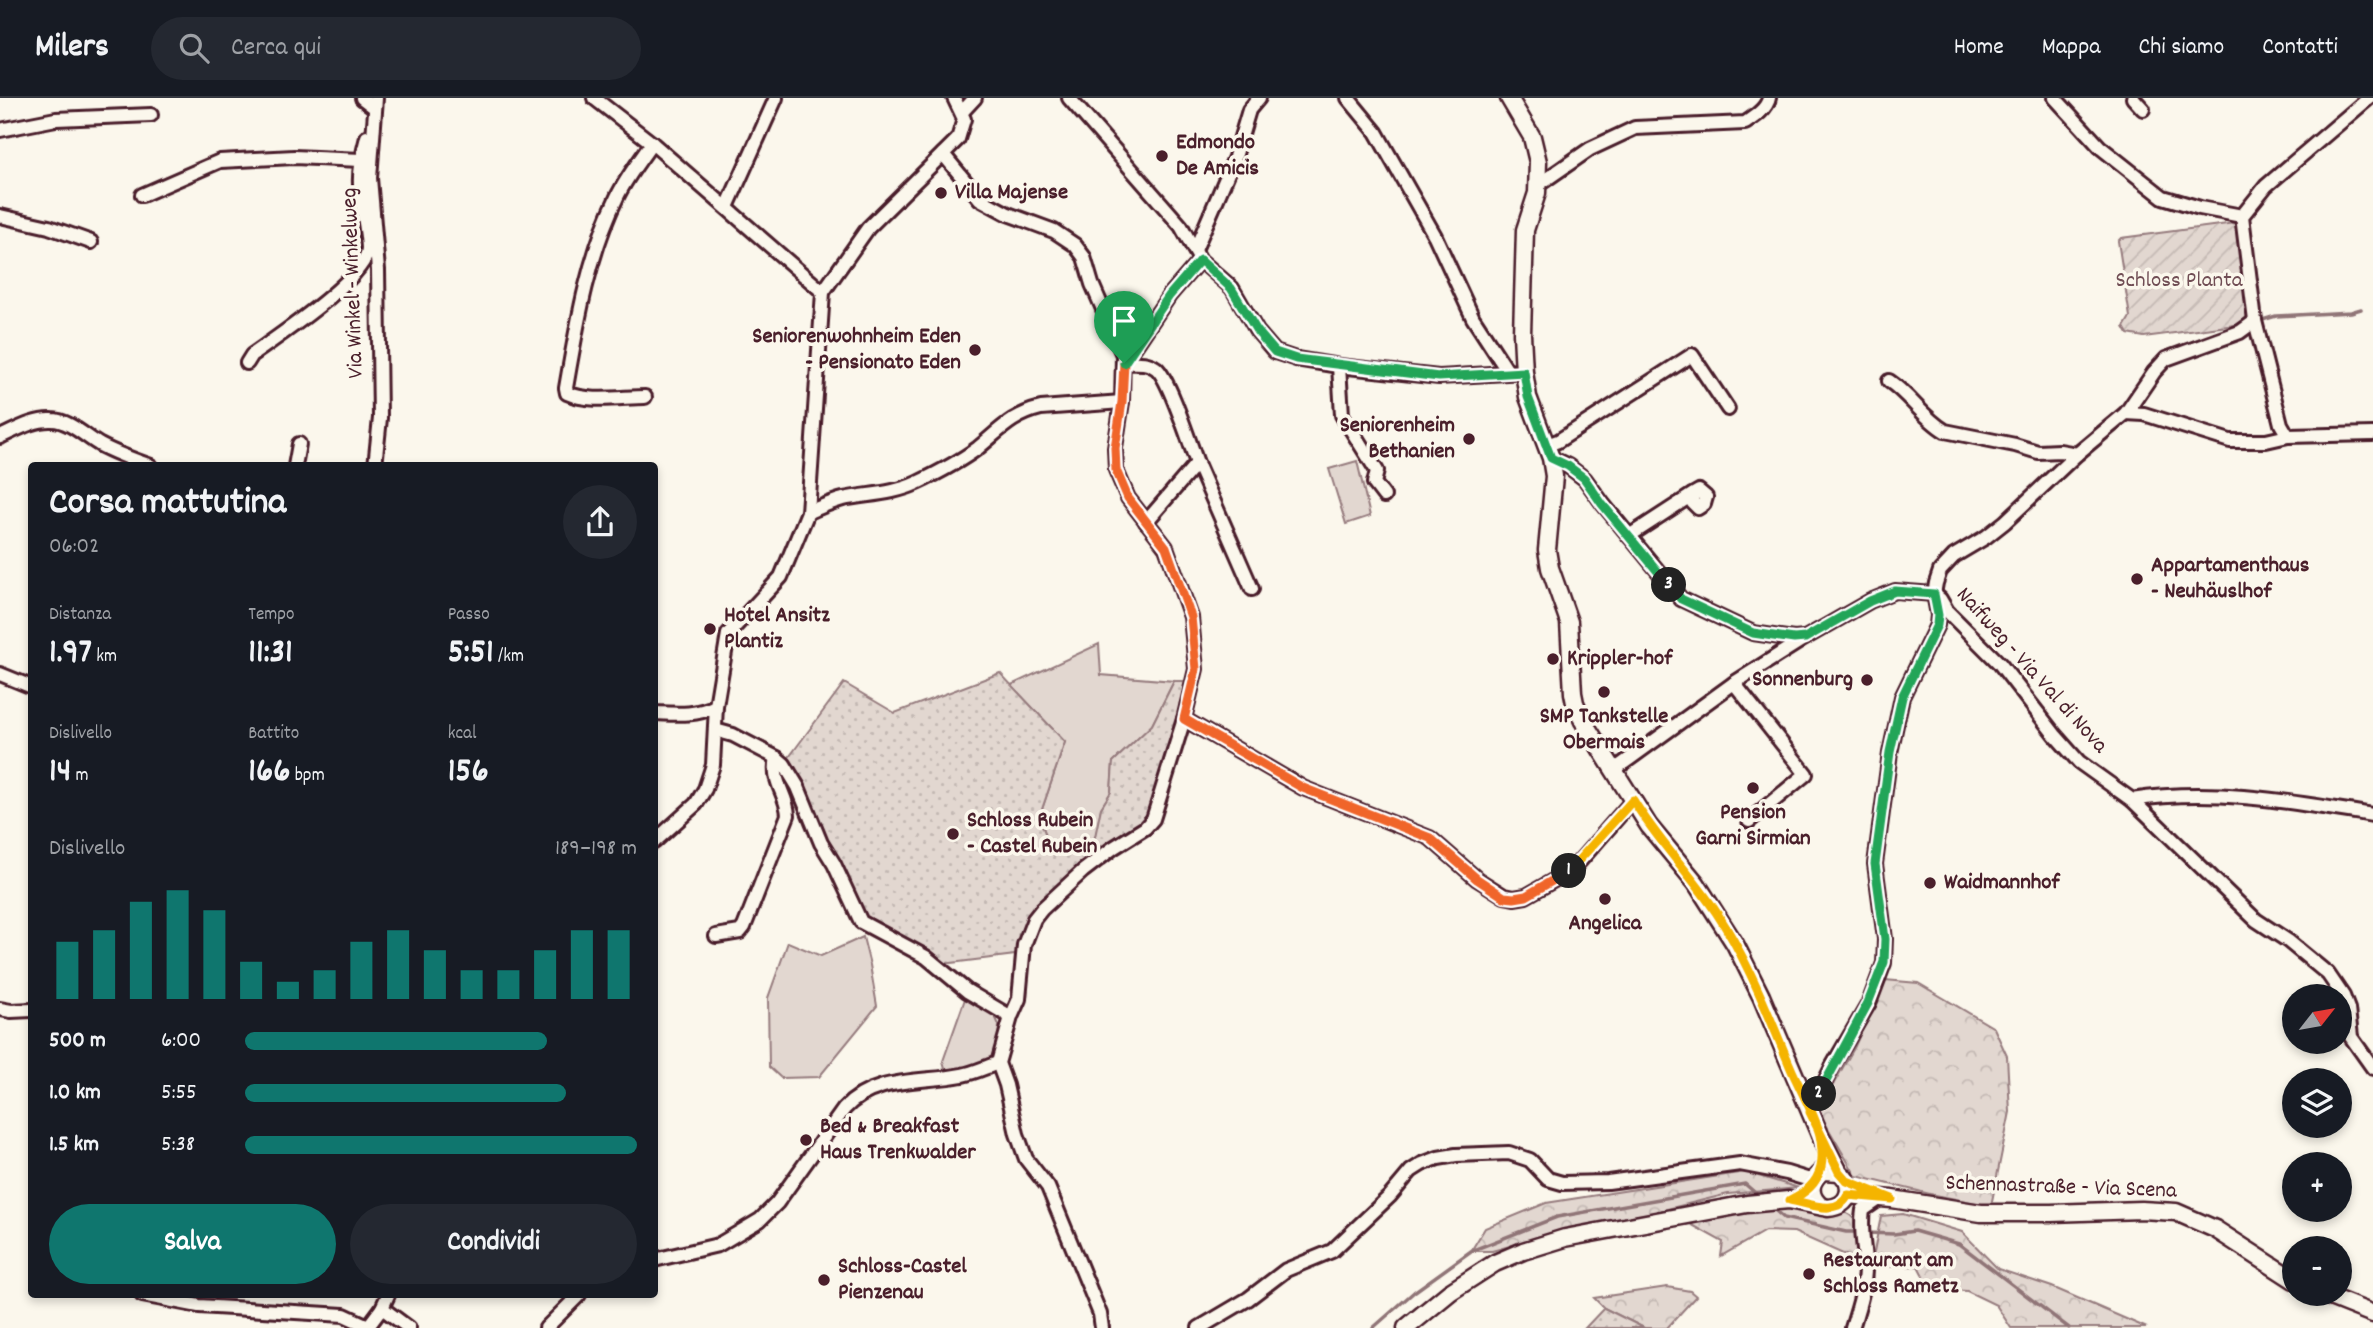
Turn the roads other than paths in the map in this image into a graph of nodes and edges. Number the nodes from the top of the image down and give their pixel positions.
1 (362, 98) edge
2 (594, 98) edge
3 (776, 98) edge
4 (954, 98) edge
5 (975, 98) edge
6 (1069, 98) edge
7 (1259, 98) edge
8 (1348, 98) edge
9 (1509, 98) edge
10 (1769, 98) edge
11 (2054, 98) edge
12 (2133, 98) edge
13 (2369, 98) edge
14 (375, 103) edge
15 (2143, 109) dead end
16 (962, 112) junction
17 (151, 115) dead end
18 (374, 122) junction
19 (0, 130) edge
20 (652, 143) junction
21 (943, 154) junction
22 (361, 160) junction
23 (1538, 185) junction
24 (142, 195) dead end
25 (727, 207) junction
26 (0, 216) edge
27 (2242, 216) junction
28 (91, 242) dead end
29 (1198, 255) junction
30 (823, 292) junction
31 (2255, 318) junction
32 (247, 363) dead end
33 (1124, 363) junction
34 (1339, 366) junction
35 (1516, 372) junction
36 (1889, 381) dead end
37 (645, 397) dead end
38 (1122, 402) junction
39 (1727, 409) dead end
40 (2126, 413) junction
41 (2373, 434) edge
42 (2288, 436) junction
43 (0, 438) edge
44 (299, 444) dead end
45 (1549, 451) junction
46 (2077, 454) junction
47 (140, 462) edge
48 (296, 462) edge
49 (375, 462) edge
50 (1197, 463) junction
51 (1692, 495) dead end
52 (1384, 496) dead end
53 (808, 512) junction
54 (1146, 522) junction
55 (1629, 536) junction
56 (1252, 589) dead end
57 (1934, 594) junction
58 (1805, 638) junction
59 (0, 674) edge
60 (1734, 683) junction
61 (28, 685) edge
62 (716, 706) junction
63 (658, 713) edge
64 (1184, 719) junction
65 (715, 730) junction
66 (777, 758) junction
67 (1614, 770) junction
68 (1633, 800) junction
69 (2132, 800) junction
70 (2373, 815) edge
71 (1749, 821) dead end
72 (658, 838) edge
73 (716, 936) dead end
74 (0, 1009) edge
75 (28, 1010) edge
76 (1011, 1017) junction
77 (998, 1063) junction
78 (2373, 1068) edge
79 (1810, 1112) junction
80 (1820, 1135) junction
81 (1814, 1181) junction
82 (1845, 1183) junction
83 (1885, 1199) junction
84 (1786, 1200) junction
85 (1828, 1207) junction
86 (1862, 1216) junction
87 (658, 1260) edge
88 (2282, 1273) edge
89 (158, 1298) edge
90 (387, 1298) edge
91 (576, 1298) edge
92 (2352, 1306) edge
93 (382, 1308) junction
94 (2373, 1314) edge
95 (368, 1327) edge
96 (408, 1328) edge
97 (547, 1328) edge
98 (1102, 1328) edge
99 (1199, 1328) edge
100 (1406, 1328) edge
101 (1852, 1328) edge

1 - 14 street
2 - 20 street
3 - 25 street
4 - 16 street
5 - 16 street
6 - 29 street
7 - 29 street
8 - 35 street
9 - 23 street
10 - 23 street
11 - 27 street
12 - 15 street
13 - 27 street
14 - 18 street, Via Winkel - Winkelweg
16 - 21 street
17 - 19 street
18 - 22 street
18 - 49 street, Via Winkel - Winkelweg
20 - 25 street
20 - 37 street
21 - 30 street
21 - 33 street
22 - 24 street
22 - 32 street
23 - 35 street
25 - 30 street
26 - 28 street
27 - 31 street
29 - 33 street
29 - 34 street
30 - 53 street
31 - 40 street
31 - 42 street
33 - 38 street
33 - 50 street
34 - 35 street
34 - 52 street
35 - 45 street
36 - 46 street
38 - 53 street
38 - 54 street
39 - 45 street
40 - 42 street
40 - 46 street
41 - 42 street
43 - 47 street
44 - 48 street
45 - 55 street
45 - 67 street
46 - 57 street
50 - 54 street
50 - 56 street
51 - 55 street
53 - 62 street
54 - 64 street
55 - 58 street
57 - 58 street
57 - 69 street, Naifweg - Via Val di Nova
57 - 79 street
58 - 60 street
59 - 61 street
60 - 67 street
60 - 71 street
62 - 63 street
62 - 65 street
64 - 68 street
64 - 76 street
65 - 66 street
65 - 72 street
66 - 73 street
66 - 76 street
67 - 68 street
68 - 79 street
69 - 70 street
69 - 78 street, Naifweg - Via Val di Nova
74 - 75 street
76 - 77 street
77 - 87 street
77 - 98 street
79 - 80 street
80 - 81 street
80 - 82 street
81 - 82 street
81 - 84 street
81 - 85 street
81 - 99 street
82 - 83 street, Schennastraße - Via Scena
82 - 85 street
82 - 86 street
83 - 86 street
83 - 88 street, Schennastraße - Via Scena
84 - 85 street
84 - 100 street
85 - 86 street
86 - 101 street
89 - 95 street
90 - 93 street
91 - 97 street
92 - 94 street
93 - 95 street
93 - 96 street

